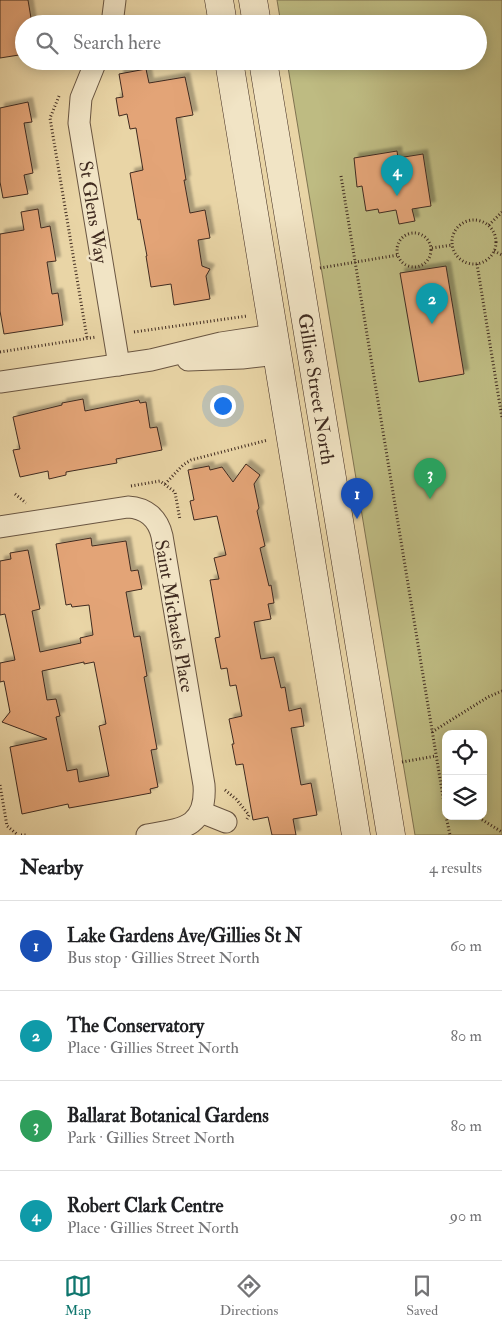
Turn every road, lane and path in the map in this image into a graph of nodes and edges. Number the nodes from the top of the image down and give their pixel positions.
1 (114, 0) edge
2 (219, 0) edge
3 (253, 0) edge
4 (113, 15) edge
5 (222, 15) edge
6 (256, 15) edge
7 (92, 70) edge
8 (230, 70) edge
9 (264, 70) edge
10 (61, 94) dead end
11 (342, 176) dead end
12 (502, 212) edge
13 (489, 226) junction
14 (452, 245) junction
15 (432, 248) junction
16 (494, 251) junction
17 (398, 255) junction
18 (502, 255) edge
19 (355, 262) junction
20 (477, 264) junction
21 (317, 269) dead end
22 (247, 316) dead end
23 (114, 335) junction
24 (87, 338) junction
25 (309, 340) junction
26 (275, 345) junction
27 (0, 352) edge
28 (118, 365) junction
29 (0, 382) edge
30 (502, 418) edge
31 (268, 440) dead end
32 (165, 484) dead end
33 (0, 523) edge
34 (0, 527) edge
35 (502, 691) edge
36 (432, 732) junction
37 (436, 756) junction
38 (398, 762) dead end
39 (0, 785) edge
40 (440, 785) joint
41 (442, 795) edge
42 (201, 812) junction
43 (447, 820) edge
44 (482, 820) edge
45 (226, 822) dead end
46 (502, 832) edge
47 (19, 835) edge
48 (28, 835) edge
49 (147, 835) edge
50 (356, 835) edge
51 (392, 835) edge
52 (450, 835) edge

1 - 4 street
2 - 5 main road
3 - 6 main road
7 - 23 street, St Glens Way
8 - 26 main road, Gillies Street North
9 - 25 main road, Gillies Street North
10 - 24 path
11 - 19 path
12 - 13 path
13 - 14 path
13 - 16 path
14 - 15 path
14 - 20 path
15 - 17 path
15 - 17 path
16 - 18 path
16 - 20 path
17 - 19 path
19 - 21 path
19 - 36 path
20 - 30 path
22 - 23 path
23 - 24 path
23 - 28 street, St Glens Way
24 - 27 path
25 - 26 main road
25 - 51 main road, Gillies Street North
26 - 28 street
26 - 50 main road, Gillies Street North
28 - 29 street
31 - 32 path
33 - 34 street, Saint Michaels Place
34 - 42 street, Saint Michaels Place
35 - 36 path
36 - 37 path
37 - 38 path
37 - 40 path
39 - 47 path
40 - 41 path
42 - 45 street
42 - 49 street
43 - 52 path
44 - 46 path
47 - 48 path

